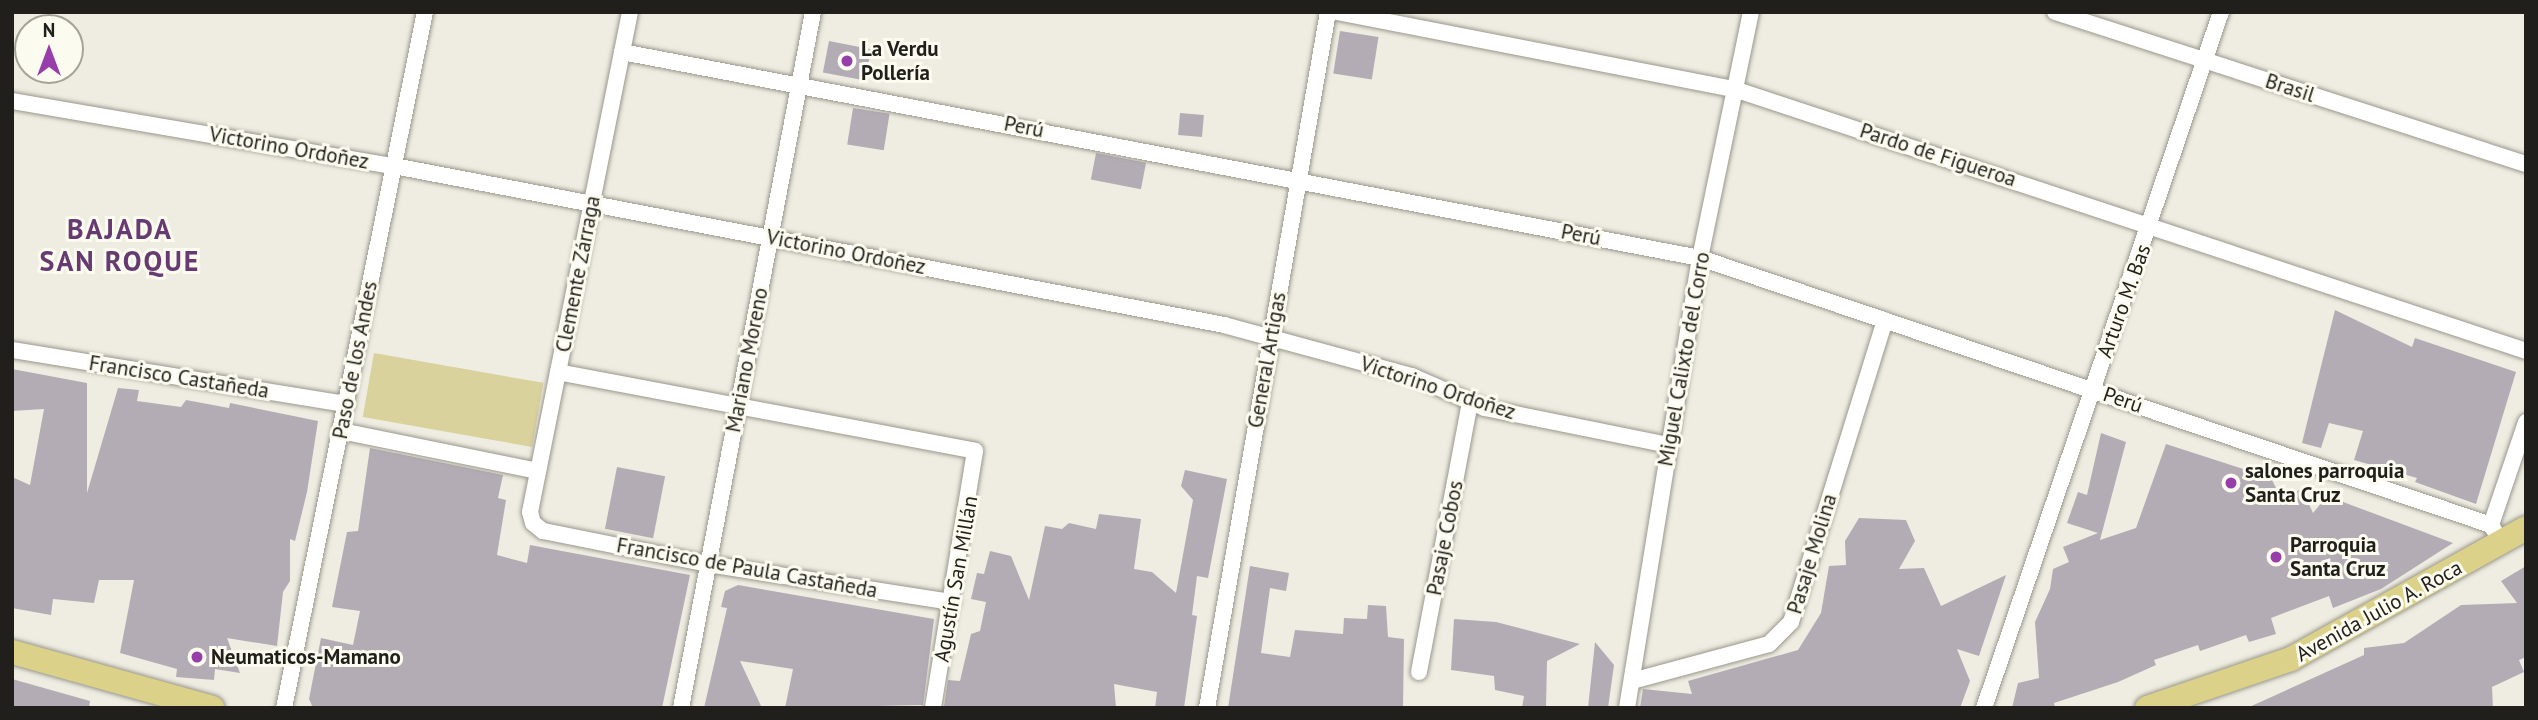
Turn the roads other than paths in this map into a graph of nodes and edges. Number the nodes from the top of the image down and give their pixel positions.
1 (425, 12) edge
2 (630, 12) edge
3 (813, 12) edge
4 (1328, 12) edge
5 (1337, 12) edge
6 (1751, 12) edge
7 (2055, 12) edge
8 (2221, 12) edge
9 (622, 52) junction
10 (2205, 61) junction
11 (799, 84) junction
12 (1737, 90) junction
13 (12, 101) edge
14 (2526, 164) edge
15 (394, 166) junction
16 (1299, 181) junction
17 (592, 204) junction
18 (2151, 224) junction
19 (770, 238) junction
20 (1700, 258) junction
21 (1885, 320) junction
22 (1270, 338) junction
23 (12, 350) edge
24 (2526, 351) edge
25 (558, 372) junction
26 (2091, 389) junction
27 (1470, 403) junction
28 (347, 404) junction
29 (738, 406) junction
30 (2526, 422) edge
31 (341, 431) junction
32 (1669, 445) junction
33 (538, 471) junction
34 (2526, 528) edge
35 (543, 531) joint
36 (2497, 534) junction
37 (708, 564) junction
38 (951, 601) junction
39 (12, 652) edge
40 (1419, 672) dead end
41 (1632, 681) junction
42 (212, 708) edge
43 (284, 708) edge
44 (681, 708) edge
45 (933, 708) edge
46 (1208, 708) edge
47 (1627, 708) edge
48 (1984, 708) edge
49 (2147, 708) edge

1 - 15 street, Paso de los Andes
2 - 9 street, Clemente Zárraga
3 - 11 street, Mariano Moreno
4 - 16 street, General Artigas
5 - 12 street, Pardo de Figueroa
6 - 12 street, Miguel Calixto del Corro
7 - 10 street, Brasil
8 - 10 street, Arturo M. Bas
9 - 11 street, Perú
9 - 17 street, Clemente Zárraga
10 - 14 street, Brasil
10 - 18 street, Arturo M. Bas
11 - 16 street, Perú
11 - 19 street, Mariano Moreno
12 - 18 street, Pardo de Figueroa
12 - 20 street, Miguel Calixto del Corro
13 - 15 street, Victorino Ordoñez
15 - 17 street, Victorino Ordoñez
15 - 28 street, Paso de los Andes
16 - 20 street, Perú
16 - 22 street, General Artigas
17 - 19 street, Victorino Ordoñez
17 - 25 street, Clemente Zárraga
18 - 24 street, Pardo de Figueroa
18 - 26 street, Arturo M. Bas
19 - 22 street, Victorino Ordoñez
19 - 29 street, Mariano Moreno
20 - 21 street, Perú
20 - 32 street, Miguel Calixto del Corro
21 - 26 street, Perú
21 - 41 street, Pasaje Molina
22 - 27 street, Victorino Ordoñez
22 - 46 street, General Artigas
23 - 28 street, Francisco Castañeda
25 - 29 street
25 - 33 street, Clemente Zárraga
26 - 36 street, Perú
26 - 48 street, Arturo M. Bas
27 - 32 street, Victorino Ordoñez
27 - 40 street, Pasaje Cobos
28 - 31 street, Paso de los Andes
29 - 37 street, Mariano Moreno
29 - 38 street, Agustín San Millán
30 - 36 street
31 - 33 street
31 - 43 street, Paso de los Andes
32 - 41 street, Miguel Calixto del Corro
33 - 35 street, Clemente Zárraga
34 - 36 main road, Avenida Julio A. Roca
35 - 37 street, Francisco de Paula Castañeda
36 - 49 main road, Avenida Julio A. Roca
37 - 38 street, Francisco de Paula Castañeda
37 - 44 street, Mariano Moreno
38 - 45 street, Agustín San Millán
39 - 42 main road
41 - 47 street, Miguel Calixto del Corro

